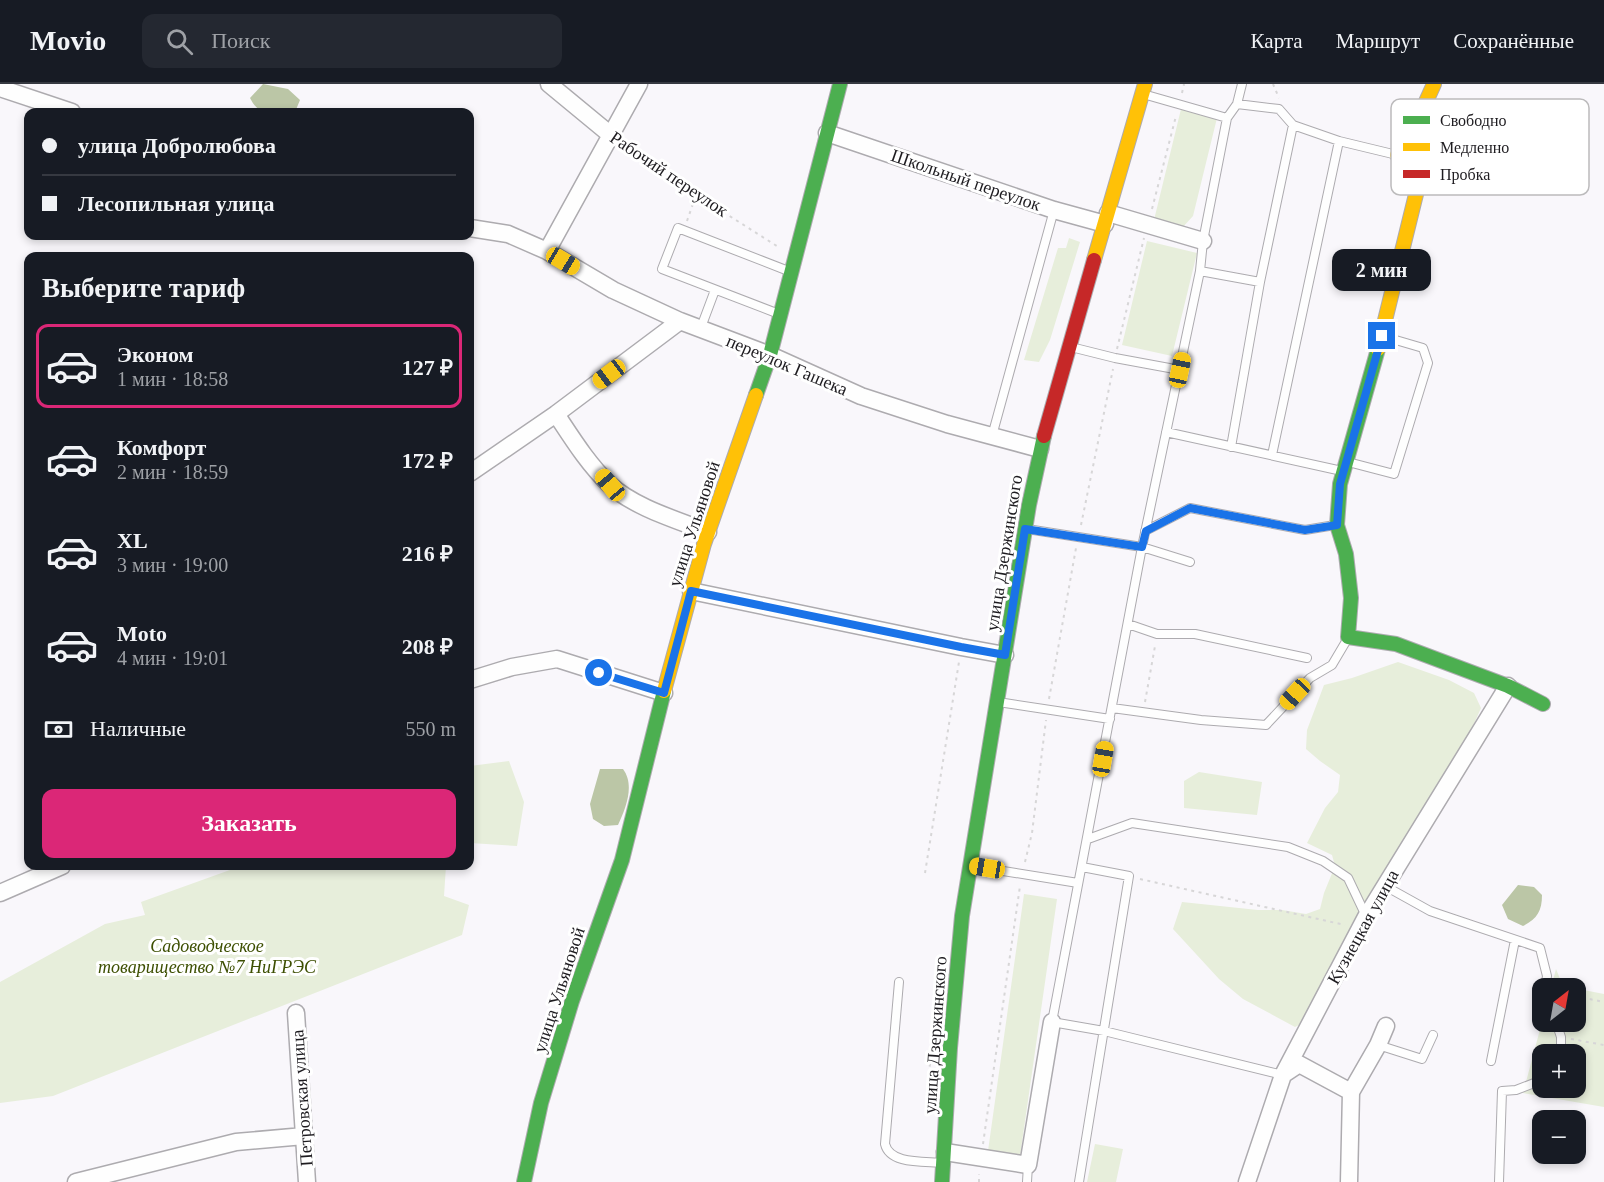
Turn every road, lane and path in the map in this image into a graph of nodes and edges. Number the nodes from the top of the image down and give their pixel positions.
1 (549, 84) edge
2 (639, 84) edge
3 (840, 84) edge
4 (1184, 84) edge
5 (1242, 84) edge
6 (1434, 84) edge
7 (0, 88) edge
8 (1143, 89) edge
9 (1427, 99) edge
10 (1179, 104) junction
11 (1237, 104) junction
12 (60, 108) edge
13 (1227, 118) junction
14 (1293, 125) junction
15 (827, 132) junction
16 (612, 136) junction
17 (1338, 141) junction
18 (1391, 153) edge
19 (696, 195) junction
20 (1416, 195) edge
21 (1054, 210) junction
22 (1106, 219) junction
23 (1148, 225) junction
24 (474, 229) edge
25 (684, 231) junction
26 (1203, 241) junction
27 (547, 251) junction
28 (795, 257) junction
29 (1200, 271) junction
30 (791, 273) junction
31 (1260, 282) junction
32 (714, 290) junction
33 (780, 315) junction
34 (680, 321) junction
35 (700, 330) junction
36 (1382, 336) junction
37 (1070, 347) junction
38 (770, 355) junction
39 (1115, 358) junction
40 (1180, 370) junction
41 (556, 414) junction
42 (1166, 432) junction
43 (992, 436) junction
44 (1231, 447) junction
45 (1040, 449) junction
46 (1272, 455) junction
47 (1345, 466) junction
48 (474, 470) edge
49 (1337, 525) junction
50 (1025, 529) junction
51 (1146, 531) junction
52 (708, 532) junction
53 (1078, 536) junction
54 (1142, 547) junction
55 (1190, 562) dead end
56 (691, 591) junction
57 (1128, 624) junction
58 (1157, 634) junction
59 (1348, 638) junction
60 (961, 647) junction
61 (1005, 655) junction
62 (1307, 658) dead end
63 (474, 679) edge
64 (1508, 686) junction
65 (664, 693) junction
66 (998, 702) junction
67 (1543, 704) dead end
68 (1112, 708) junction
69 (1048, 710) junction
70 (1143, 712) junction
71 (1110, 719) junction
72 (1088, 839) junction
73 (970, 865) junction
74 (1082, 867) junction
75 (53, 870) edge
76 (925, 873) dead end
77 (1022, 874) junction
78 (1129, 876) junction
79 (1078, 883) junction
80 (1385, 886) junction
81 (0, 893) edge
82 (1363, 923) junction
83 (1515, 940) junction
84 (1546, 978) edge
85 (899, 982) dead end
86 (1586, 998) edge
87 (1604, 1002) edge
88 (296, 1013) dead end
89 (1052, 1022) junction
90 (1386, 1026) dead end
91 (1104, 1031) junction
92 (1559, 1032) edge
93 (1433, 1035) dead end
94 (1561, 1037) junction
95 (1561, 1044) edge
96 (1378, 1046) junction
97 (1604, 1046) edge
98 (1491, 1062) dead end
99 (1283, 1075) junction
100 (1532, 1084) edge
101 (1351, 1092) junction
102 (304, 1136) junction
103 (944, 1158) junction
104 (981, 1158) junction
105 (1028, 1165) junction
106 (76, 1182) edge
107 (307, 1182) edge
108 (524, 1182) edge
109 (942, 1182) edge
110 (979, 1182) edge
111 (1027, 1182) edge
112 (1079, 1182) edge
113 (1247, 1182) edge
114 (1349, 1182) edge
115 (1499, 1182) edge

1 - 16 street, Рабочий переулок
2 - 16 street
3 - 15 street, улица Ульяновой
4 - 10 path
5 - 11 lane
6 - 9 street
7 - 12 street
8 - 10 lane
8 - 22 street, улица Дзержинского
10 - 13 lane
10 - 23 path
11 - 13 lane
11 - 14 lane
13 - 26 lane
14 - 17 lane
14 - 31 lane
15 - 21 street, Школьный переулок
15 - 28 street, улица Ульяновой
16 - 19 path, Рабочий переулок
16 - 27 street
17 - 18 lane
17 - 46 lane
19 - 25 path
19 - 28 path, Рабочий переулок
20 - 36 street
21 - 22 street, Школьный переулок
21 - 43 lane
22 - 23 street, Школьный переулок
22 - 37 street, улица Дзержинского
23 - 26 street, Школьный переулок
23 - 39 path
24 - 27 street, переулок Гашека
25 - 30 lane
25 - 32 lane
26 - 29 lane
27 - 34 street, переулок Гашека
28 - 30 street, улица Ульяновой
29 - 31 lane
29 - 40 lane
30 - 33 street, улица Ульяновой
31 - 44 lane
32 - 33 lane
32 - 35 lane
33 - 38 street, улица Ульяновой
34 - 35 street, переулок Гашека
34 - 41 street
35 - 38 street, переулок Гашека
36 - 47 street
36 - 47 lane
37 - 39 lane
37 - 45 street, улица Дзержинского
38 - 43 street, переулок Гашека
38 - 52 street, улица Ульяновой
39 - 40 lane
39 - 53 path
40 - 42 lane
41 - 48 street
41 - 52 street
42 - 44 lane
42 - 51 lane
43 - 45 street, переулок Гашека
44 - 46 lane
45 - 50 street, улица Дзержинского
46 - 47 lane
47 - 49 street
49 - 51 lane
49 - 59 street
50 - 53 lane
50 - 61 street, улица Дзержинского
51 - 54 lane
52 - 56 street, улица Ульяновой
53 - 54 lane
53 - 69 path
54 - 55 lane
54 - 57 lane
56 - 60 street
56 - 65 street, улица Ульяновой
57 - 58 lane
57 - 68 lane
58 - 62 lane
58 - 70 path
59 - 64 street
59 - 70 lane
60 - 61 street
60 - 76 path
61 - 66 street, улица Дзержинского
63 - 65 street
64 - 67 street
64 - 80 street, Кузнецкая улица
65 - 108 street, улица Ульяновой
66 - 69 lane
66 - 73 street, улица Дзержинского
68 - 70 lane
68 - 71 lane
69 - 71 lane
69 - 77 path
71 - 72 lane
72 - 74 lane
72 - 82 lane
73 - 77 lane
73 - 103 street, улица Дзержинского
74 - 78 lane
74 - 79 lane
75 - 81 street
77 - 79 lane
77 - 104 path
78 - 82 path
78 - 91 lane
79 - 89 lane
80 - 82 street, Кузнецкая улица
80 - 83 lane
82 - 99 street, Кузнецкая улица
83 - 84 lane
83 - 98 lane
85 - 103 lane
86 - 87 path
88 - 102 street, Петровская улица
89 - 91 lane
89 - 105 street
90 - 96 street
91 - 99 lane
91 - 112 lane
92 - 94 lane
93 - 96 lane
94 - 95 lane
94 - 97 path
96 - 101 street
99 - 101 street
99 - 113 street, Кузнецкая улица
100 - 115 lane
101 - 114 street
102 - 106 street
102 - 107 street, Петровская улица
103 - 104 street
103 - 109 street, улица Дзержинского
104 - 105 street
104 - 110 path
105 - 111 lane

